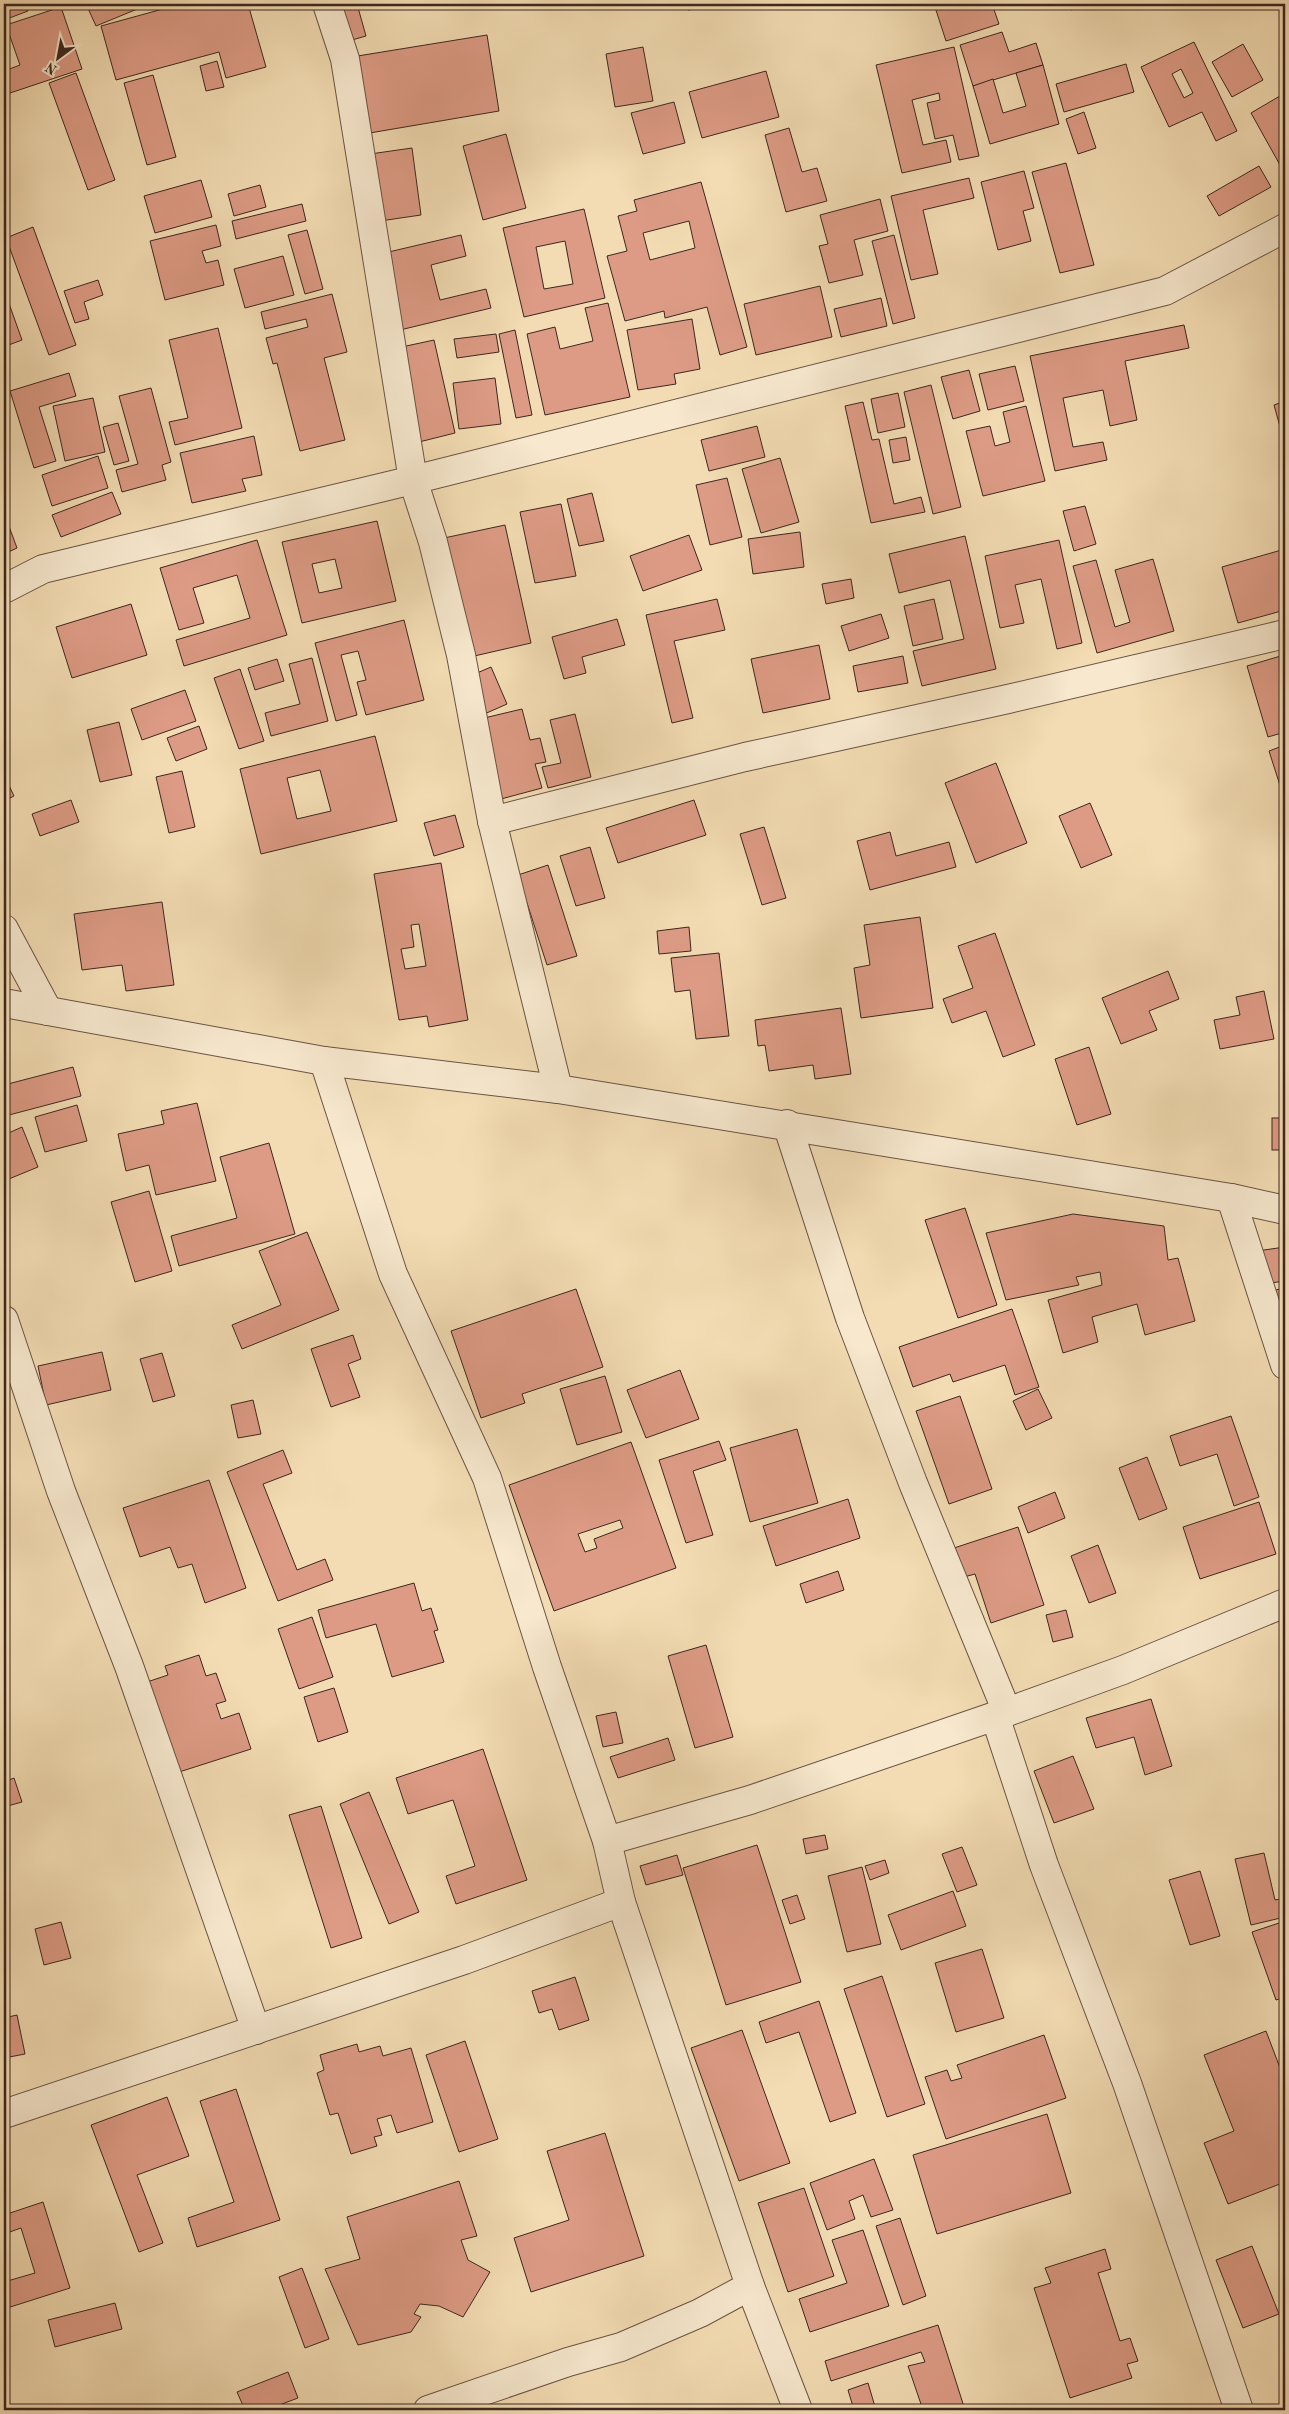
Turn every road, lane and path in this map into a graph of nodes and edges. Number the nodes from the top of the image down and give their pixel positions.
1 (327, 4) edge
2 (1285, 228) edge
3 (413, 480) junction
4 (4, 589) edge
5 (1285, 634) edge
6 (492, 821) junction
7 (4, 929) edge
8 (4, 1003) edge
9 (48, 1011) junction
10 (324, 1061) junction
11 (558, 1089) junction
12 (787, 1124) junction
13 (1231, 1198) junction
14 (1285, 1210) edge
15 (4, 1320) edge
16 (1285, 1365) edge
17 (1285, 1604) edge
18 (1001, 1714) junction
19 (607, 1841) junction
20 (621, 1902) junction
21 (256, 2030) junction
22 (4, 2114) edge
23 (750, 2286) junction
24 (428, 2410) edge
25 (798, 2410) edge
26 (1239, 2410) edge

1 - 3 street
2 - 3 street
3 - 4 street
3 - 6 street
5 - 6 street
6 - 11 street
7 - 9 street
8 - 9 street
9 - 10 street
10 - 11 street
10 - 19 street
11 - 12 street
12 - 13 street
12 - 18 street
13 - 14 street
13 - 16 street
15 - 21 street
17 - 18 street
18 - 19 street
18 - 26 street
19 - 20 street
20 - 21 street
20 - 23 street
21 - 22 street
23 - 24 street
23 - 25 street

